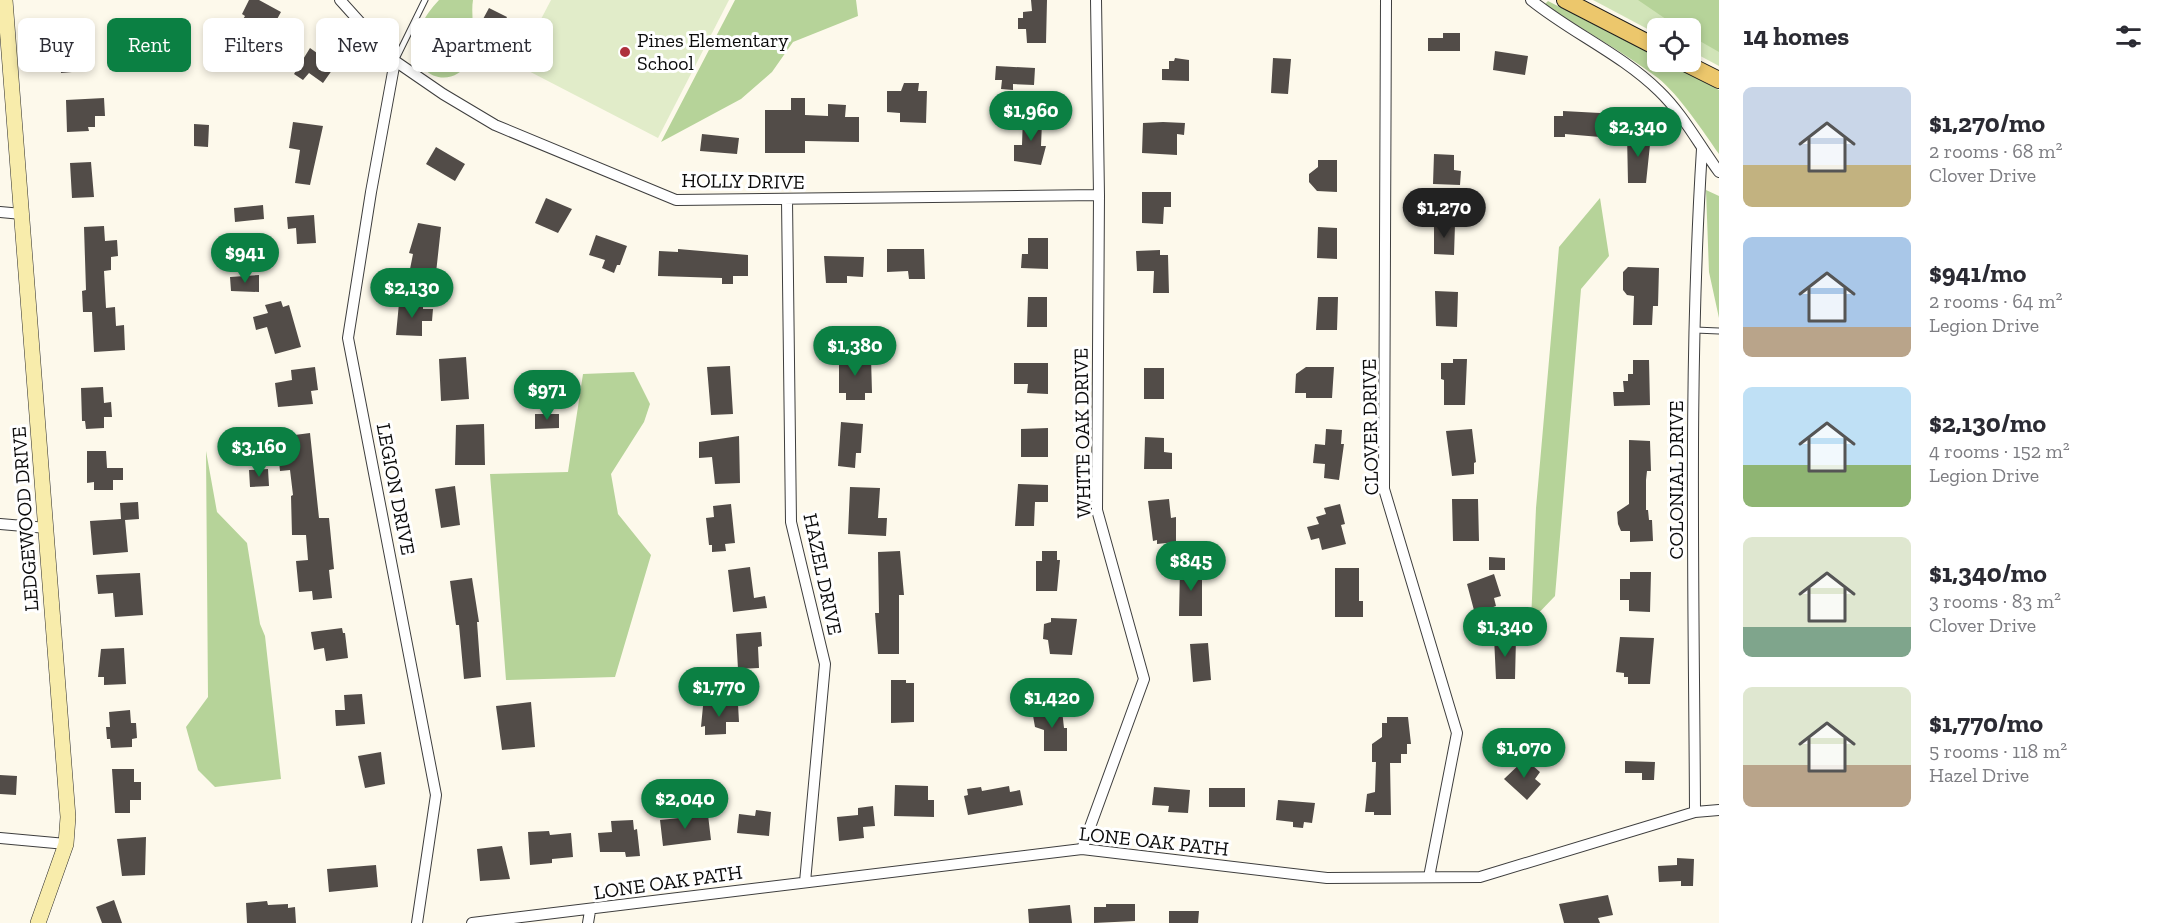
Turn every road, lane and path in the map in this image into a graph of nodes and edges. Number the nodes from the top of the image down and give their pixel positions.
1 (4, 0) edge
2 (340, 0) edge
3 (425, 0) edge
4 (1096, 0) edge
5 (1386, 0) edge
6 (1531, 0) edge
7 (1565, 0) edge
8 (356, 18) edge
9 (1647, 42) edge
10 (399, 54) edge
11 (399, 65) edge
12 (1701, 71) edge
13 (393, 72) edge
14 (1719, 80) edge
15 (1701, 149) junction
16 (1719, 172) edge
17 (1099, 195) junction
18 (787, 200) junction
19 (0, 212) edge
20 (22, 214) junction
21 (1695, 330) junction
22 (1719, 331) edge
23 (0, 524) edge
24 (47, 528) junction
25 (1719, 810) edge
26 (1695, 812) junction
27 (0, 838) edge
28 (66, 844) junction
29 (1082, 849) junction
30 (1429, 877) junction
31 (805, 882) junction
32 (590, 911) junction
33 (38, 923) edge
34 (417, 923) edge
35 (472, 923) edge
36 (588, 923) edge

1 - 20 street, LEDGEWOOD DRIVE
2 - 8 street, HOLLY DRIVE
3 - 10 lane
4 - 17 street, WHITE OAK DRIVE
5 - 30 street, CLOVER DRIVE
6 - 15 street
7 - 9 main road
11 - 18 street, HOLLY DRIVE
12 - 14 main road
13 - 34 street, LEGION DRIVE
15 - 16 street
15 - 21 street, COLONIAL DRIVE
17 - 18 street, HOLLY DRIVE
17 - 29 street, WHITE OAK DRIVE
18 - 31 street, HAZEL DRIVE
19 - 20 street
20 - 24 street, LEDGEWOOD DRIVE
21 - 22 lane
21 - 26 street, COLONIAL DRIVE
23 - 24 street
24 - 28 street, LEDGEWOOD DRIVE
25 - 26 street, LONE OAK PATH
26 - 30 street, LONE OAK PATH
27 - 28 street
28 - 33 street, LEDGEWOOD DRIVE
29 - 30 street, LONE OAK PATH
29 - 31 street, LONE OAK PATH
31 - 32 street, LONE OAK PATH
32 - 35 street, LONE OAK PATH
32 - 36 street

